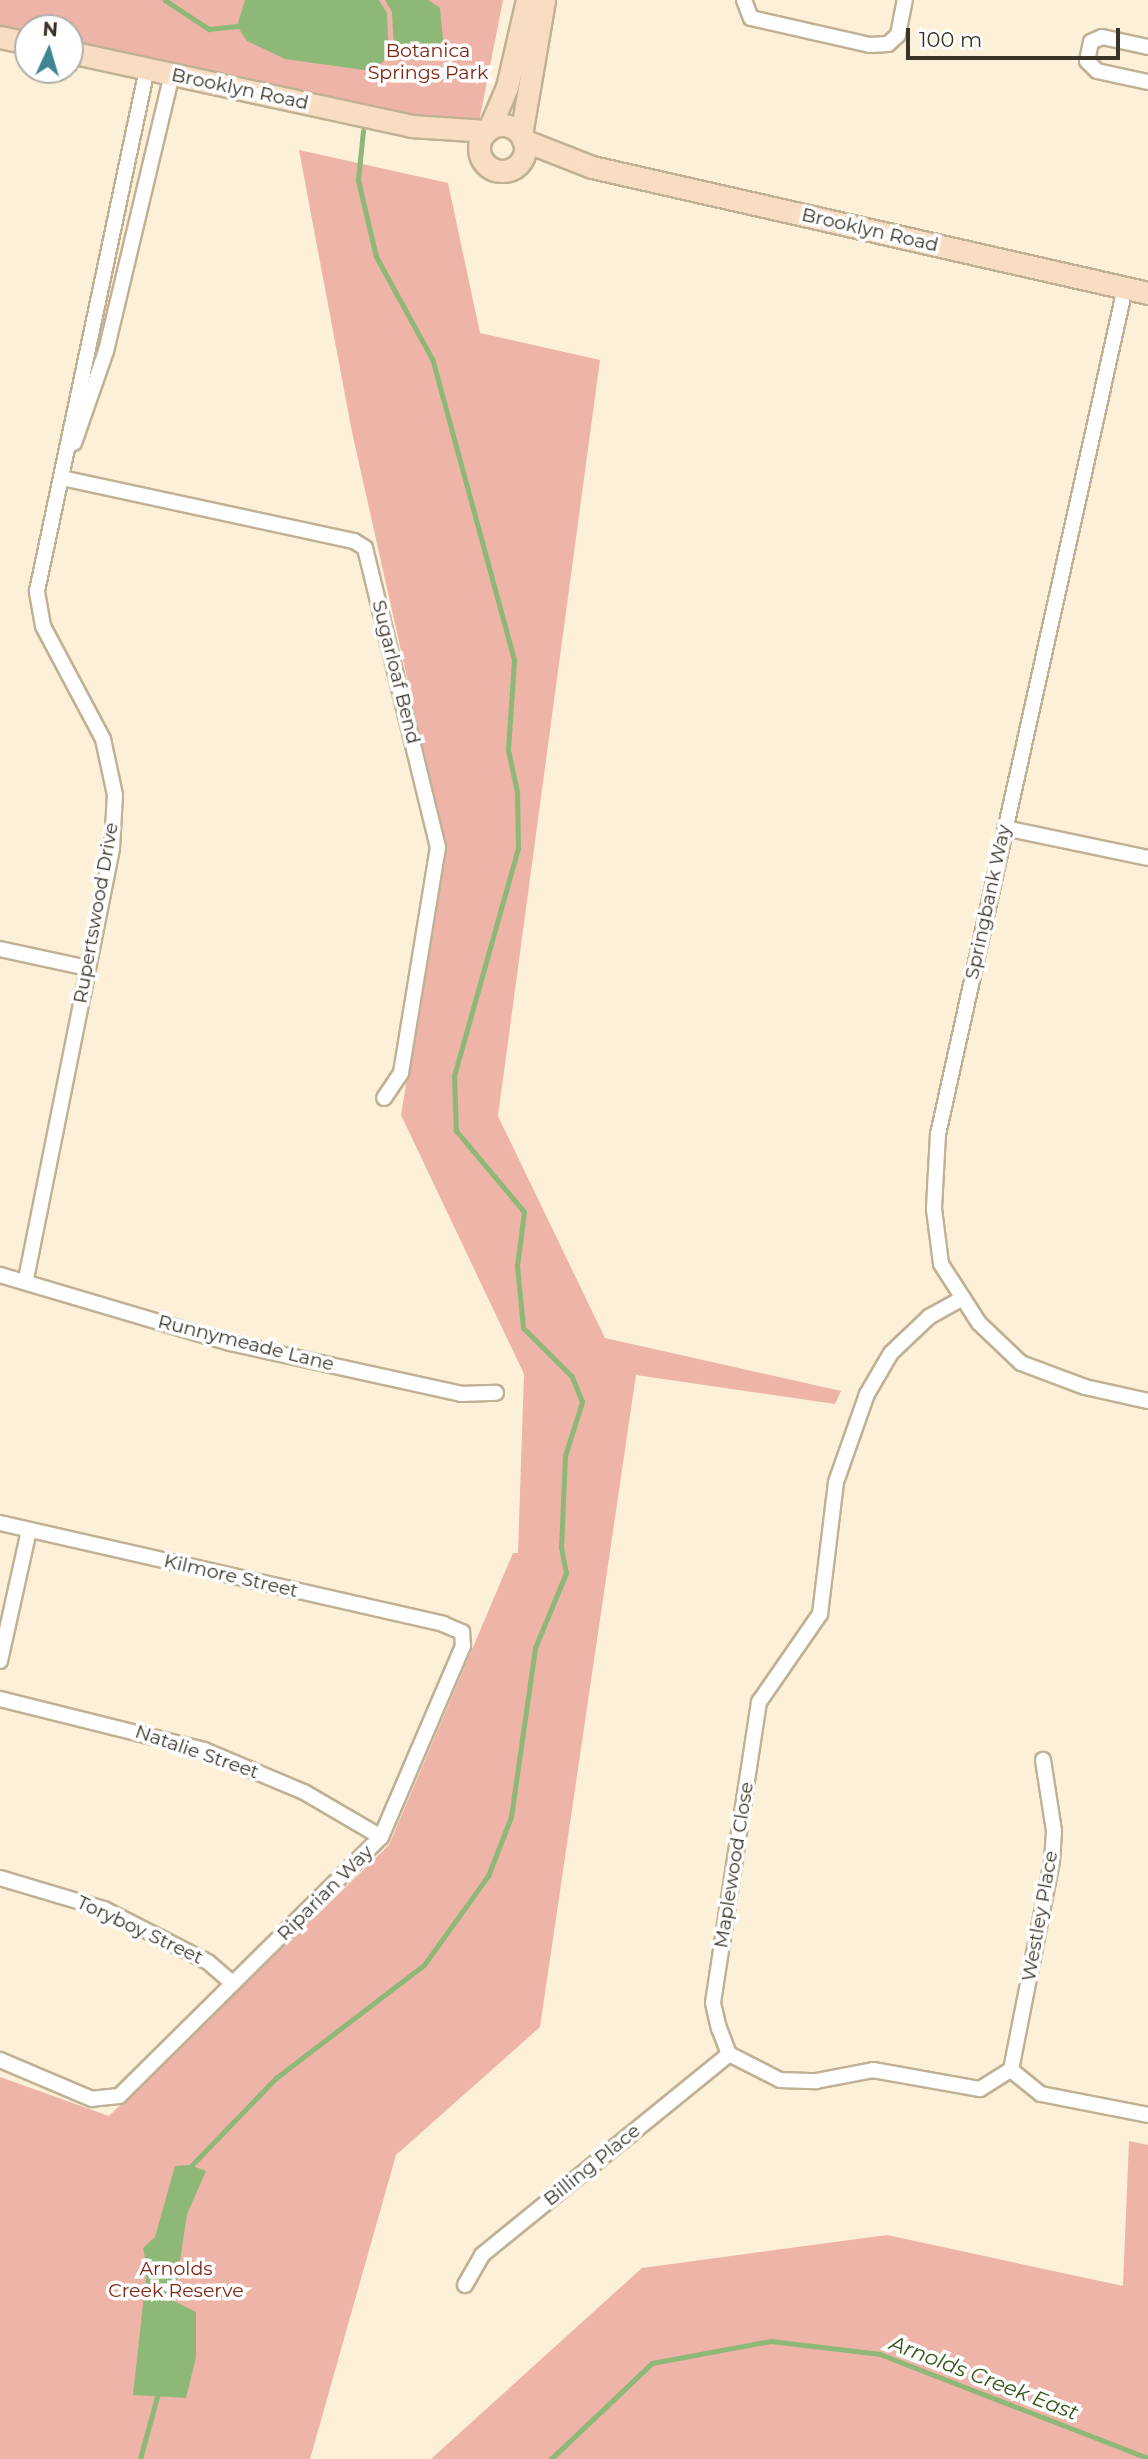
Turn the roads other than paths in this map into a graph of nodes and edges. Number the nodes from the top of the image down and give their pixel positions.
1 (527, 0) edge
2 (544, 0) edge
3 (744, 0) edge
4 (905, 0) edge
5 (1148, 47) edge
6 (84, 55) edge
7 (147, 69) junction
8 (172, 74) junction
9 (1148, 82) edge
10 (411, 126) junction
11 (488, 130) junction
12 (522, 138) junction
13 (488, 167) junction
14 (592, 167) junction
15 (514, 168) junction
16 (110, 243) junction
17 (130, 247) junction
18 (1125, 288) junction
19 (1148, 293) edge
20 (62, 478) junction
21 (1004, 828) junction
22 (1148, 859) edge
23 (0, 949) edge
24 (87, 968) junction
25 (384, 1098) dead end
26 (0, 1275) edge
27 (26, 1279) junction
28 (963, 1298) junction
29 (496, 1393) dead end
30 (1148, 1401) edge
31 (0, 1523) edge
32 (29, 1530) junction
33 (462, 1632) joint
34 (0, 1661) edge
35 (0, 1699) edge
36 (1043, 1760) dead end
37 (381, 1837) junction
38 (0, 1878) edge
39 (233, 1984) junction
40 (729, 2053) junction
41 (0, 2060) edge
42 (1011, 2070) junction
43 (1148, 2115) edge
44 (465, 2285) dead end

1 - 11 street
2 - 12 street
3 - 4 street
5 - 9 street
6 - 7 street, Brooklyn Road
7 - 8 street, Brooklyn Road
7 - 16 street, Rupertswood Drive
8 - 10 street, Brooklyn Road
8 - 17 street, Rupertswood Drive
10 - 11 street, Brooklyn Road
10 - 13 street, Brooklyn Road
11 - 12 street
11 - 13 street
12 - 14 street, Brooklyn Road
12 - 15 street
13 - 15 street
14 - 15 street, Brooklyn Road
14 - 18 street, Brooklyn Road
16 - 17 street
16 - 20 street, Rupertswood Drive
17 - 20 street, Rupertswood Drive
18 - 19 street, Brooklyn Road
18 - 21 street, Springbank Way
20 - 24 street, Rupertswood Drive
20 - 25 street, Sugarloaf Bend
21 - 22 street
21 - 28 street, Springbank Way
23 - 24 street
24 - 27 street, Rupertswood Drive
26 - 27 street, Runnymeade Lane
27 - 29 street, Runnymeade Lane
28 - 30 street, Springbank Way
28 - 40 street, Maplewood Close
31 - 32 street, Kilmore Street
32 - 33 street, Kilmore Street
32 - 34 street
33 - 37 street, Riparian Way
35 - 37 street, Natalie Street
36 - 42 street, Westley Place
37 - 39 street, Riparian Way
38 - 39 street, Toryboy Street
39 - 41 street, Riparian Way
40 - 42 street
40 - 44 street, Billing Place
42 - 43 street

